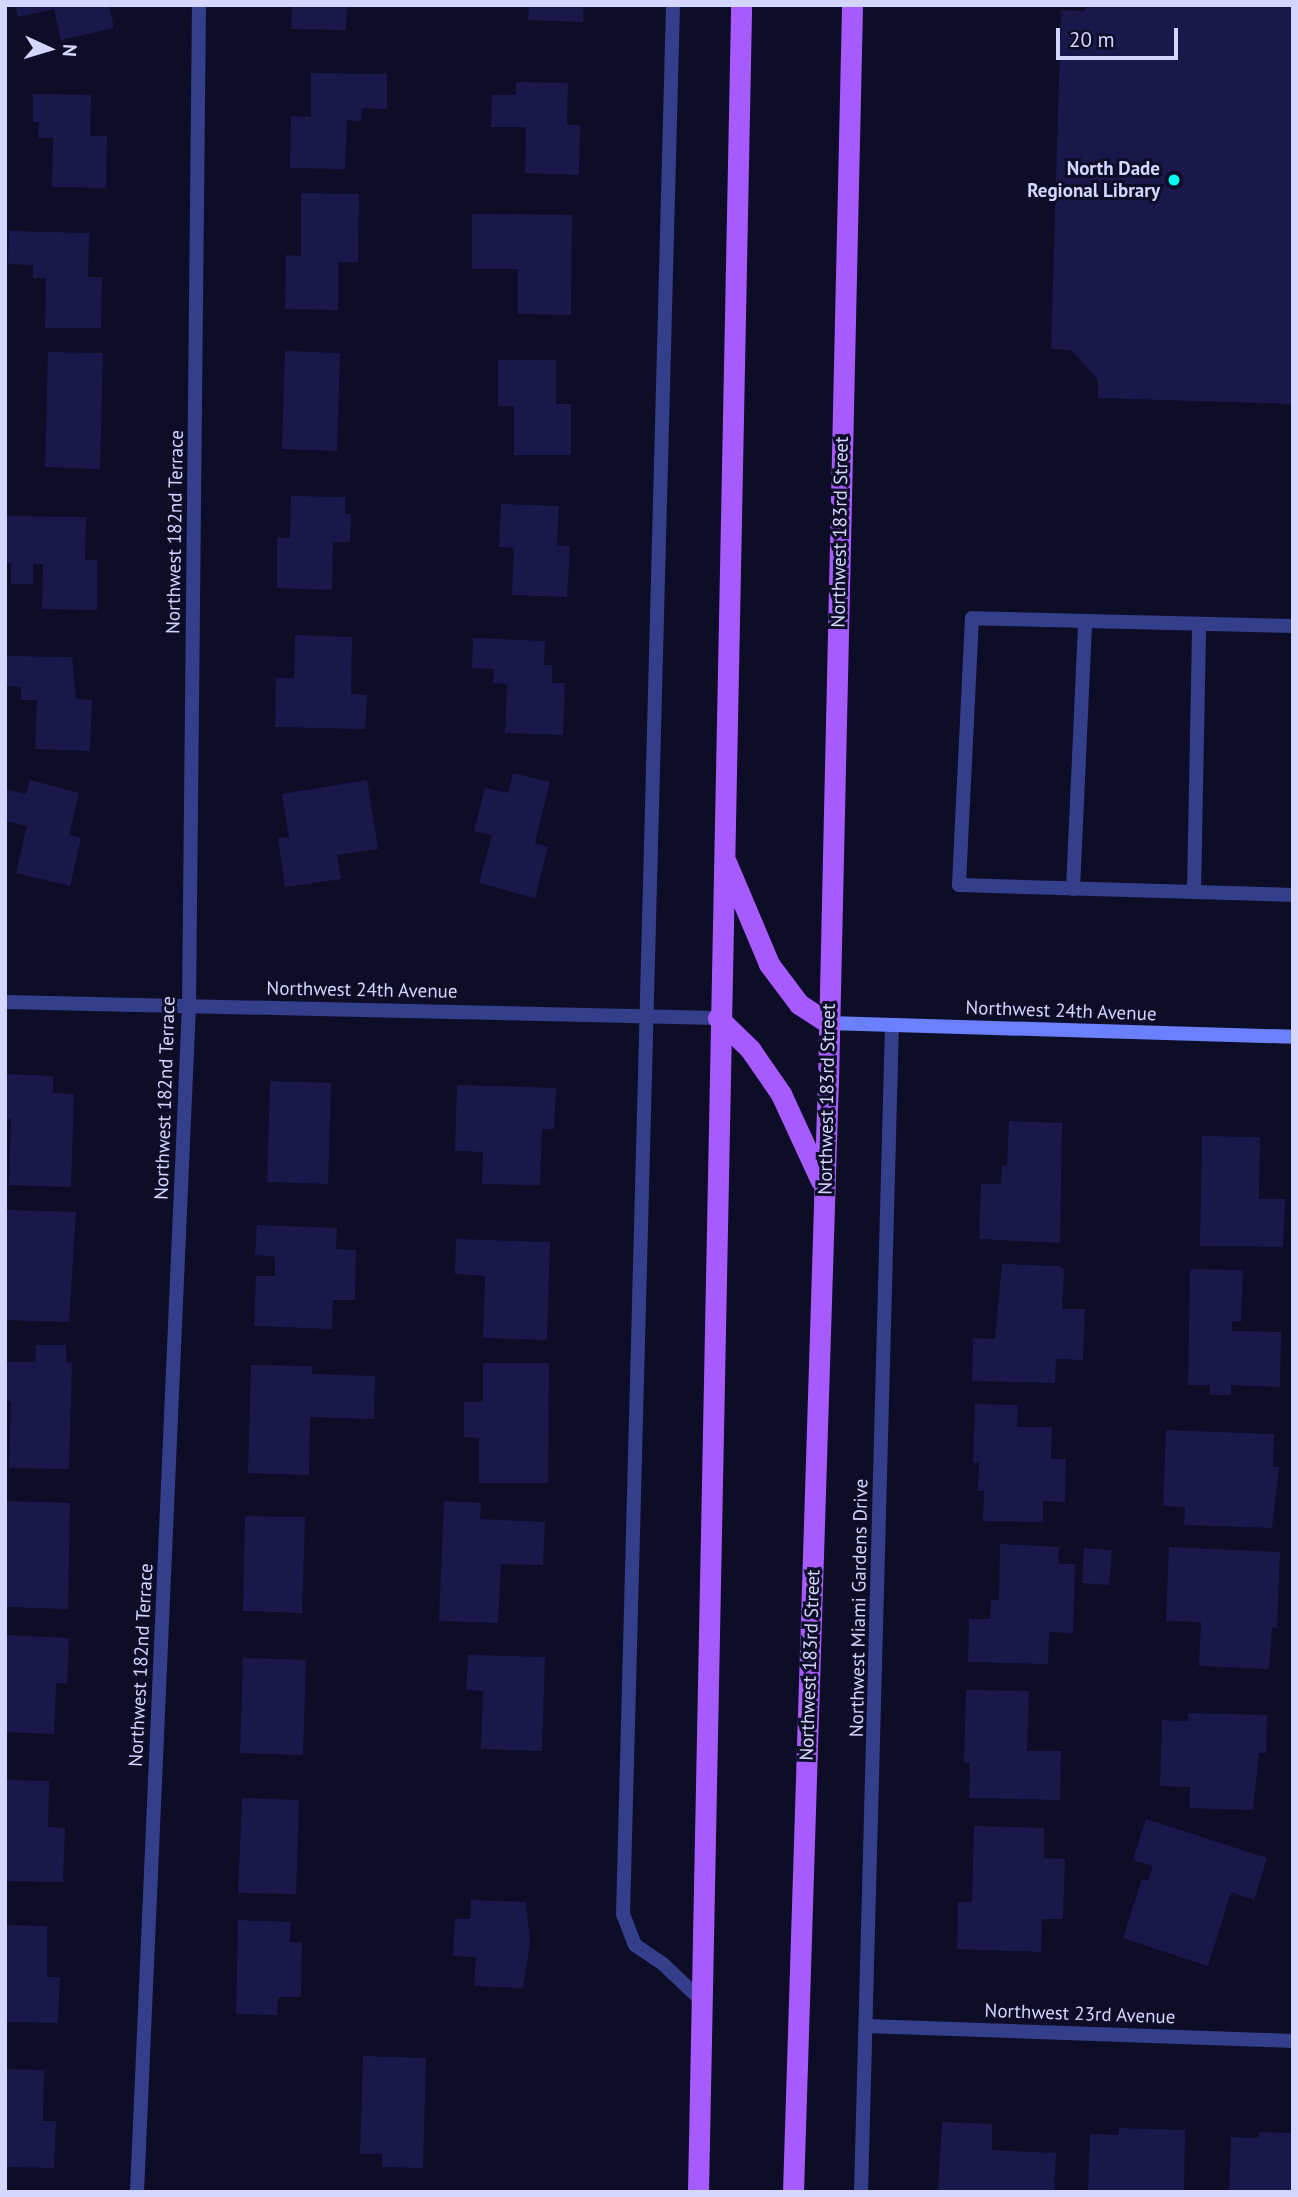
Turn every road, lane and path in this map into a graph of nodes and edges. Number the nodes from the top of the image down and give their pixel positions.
1 (199, 5) edge
2 (673, 5) edge
3 (741, 5) edge
4 (852, 5) edge
5 (1085, 621) junction
6 (1199, 624) junction
7 (1293, 626) edge
8 (722, 853) junction
9 (1073, 889) junction
10 (1194, 892) junction
11 (1293, 895) edge
12 (5, 1002) edge
13 (189, 1006) junction
14 (647, 1016) junction
15 (718, 1018) junction
16 (828, 1023) junction
17 (892, 1025) junction
18 (1293, 1037) edge
19 (825, 1193) junction
20 (701, 2000) junction
21 (866, 2026) junction
22 (1293, 2041) edge
23 (137, 2192) edge
24 (698, 2192) edge
25 (793, 2192) edge
26 (861, 2192) edge

1 - 13 street, Northwest 182nd Terrace
2 - 14 street
3 - 8 main road
4 - 16 main road, Northwest 183rd Street
5 - 6 street
5 - 9 street
5 - 9 street
6 - 7 street
6 - 10 street
8 - 15 main road
8 - 16 main road
9 - 10 street
10 - 11 street
12 - 13 street, Northwest 24th Avenue
13 - 14 street, Northwest 24th Avenue
13 - 23 street, Northwest 182nd Terrace
14 - 15 street, Northwest 24th Avenue
14 - 20 street
15 - 19 main road
15 - 20 main road
16 - 17 street, Northwest 24th Avenue
16 - 19 main road, Northwest 183rd Street
17 - 18 street, Northwest 24th Avenue
17 - 21 street, Northwest Miami Gardens Drive
19 - 25 main road, Northwest 183rd Street
20 - 24 main road
21 - 22 street, Northwest 23rd Avenue
21 - 26 street, Northwest Miami Gardens Drive

